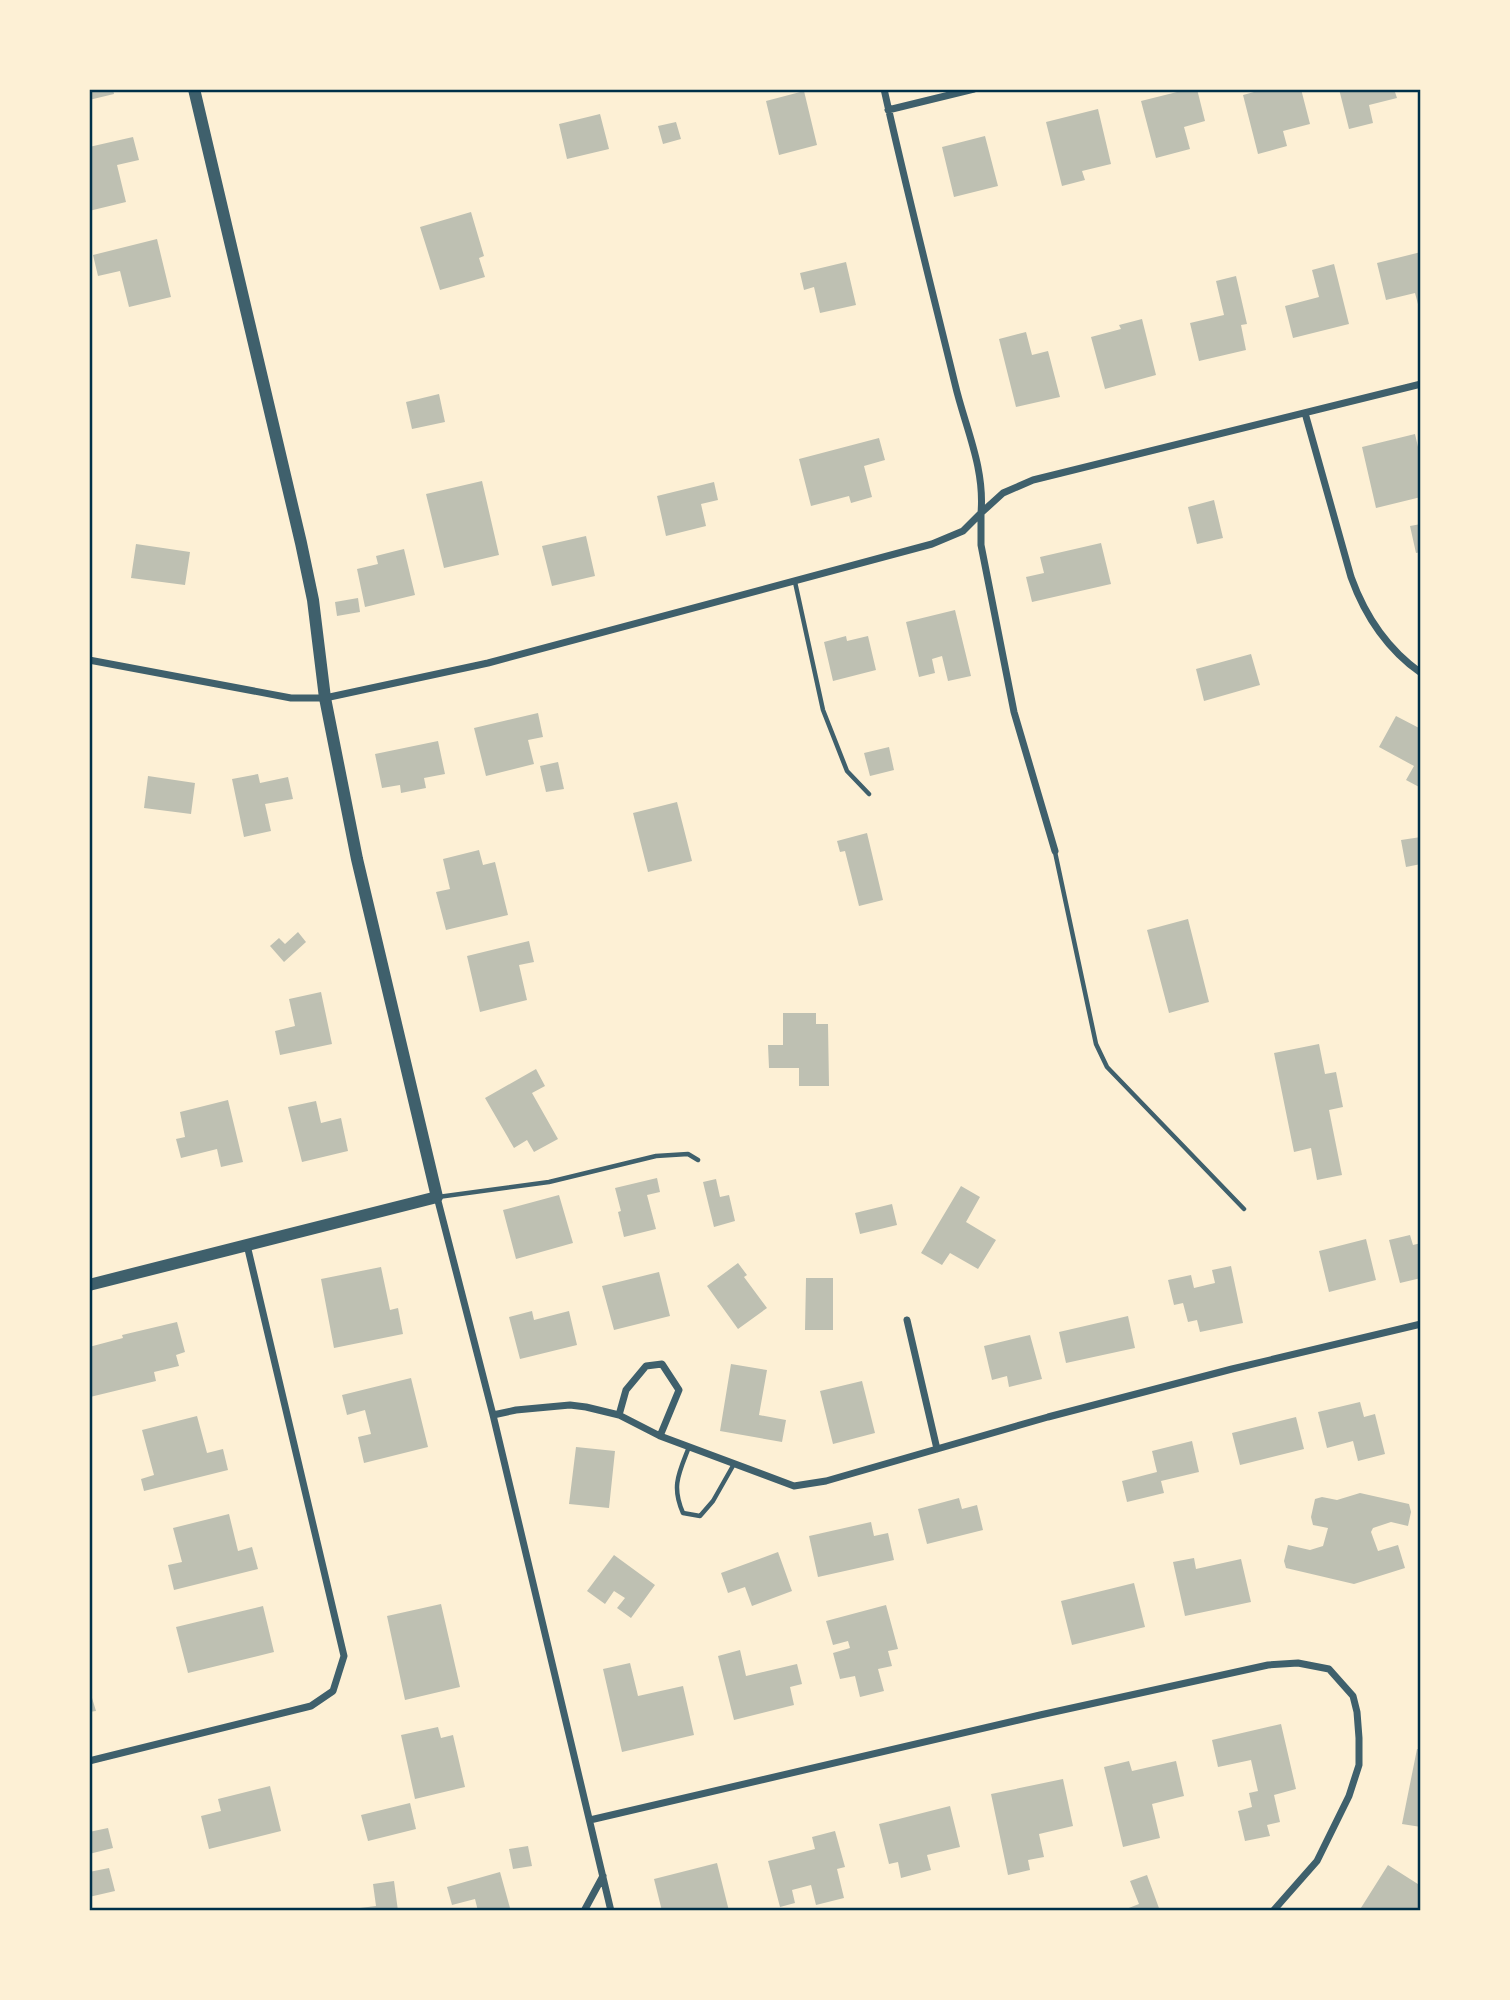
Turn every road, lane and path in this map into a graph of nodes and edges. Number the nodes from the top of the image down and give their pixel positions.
1 (194, 89) edge
2 (884, 89) edge
3 (974, 89) edge
4 (888, 110) junction
5 (1421, 384) edge
6 (1305, 413) junction
7 (981, 513) junction
8 (795, 582) junction
9 (89, 660) edge
10 (1421, 673) edge
11 (325, 698) junction
12 (869, 794) dead end
13 (1055, 851) joint
14 (698, 1160) dead end
15 (437, 1198) junction
16 (1244, 1209) dead end
17 (247, 1245) junction
18 (89, 1285) edge
19 (907, 1320) dead end
20 (1421, 1324) edge
21 (493, 1415) junction
22 (619, 1415) junction
23 (660, 1436) junction
24 (690, 1447) junction
25 (937, 1449) junction
26 (734, 1464) junction
27 (89, 1761) edge
28 (590, 1820) junction
29 (603, 1875) junction
30 (584, 1911) edge
31 (611, 1911) edge
32 (1273, 1911) edge

1 - 11 street
2 - 4 street
3 - 4 street
4 - 7 street
5 - 6 street
6 - 7 street
6 - 10 street
7 - 8 street
7 - 13 street
8 - 11 street
8 - 12 lane
9 - 11 street
11 - 15 street
13 - 16 lane
14 - 15 lane
15 - 17 street
15 - 21 street
17 - 18 street
17 - 27 street
19 - 25 street
20 - 25 street
21 - 22 street
21 - 28 street
22 - 23 street
22 - 23 street
23 - 24 street
24 - 26 street
24 - 26 lane
25 - 26 street
28 - 29 street
28 - 32 street
29 - 30 street
29 - 31 street

